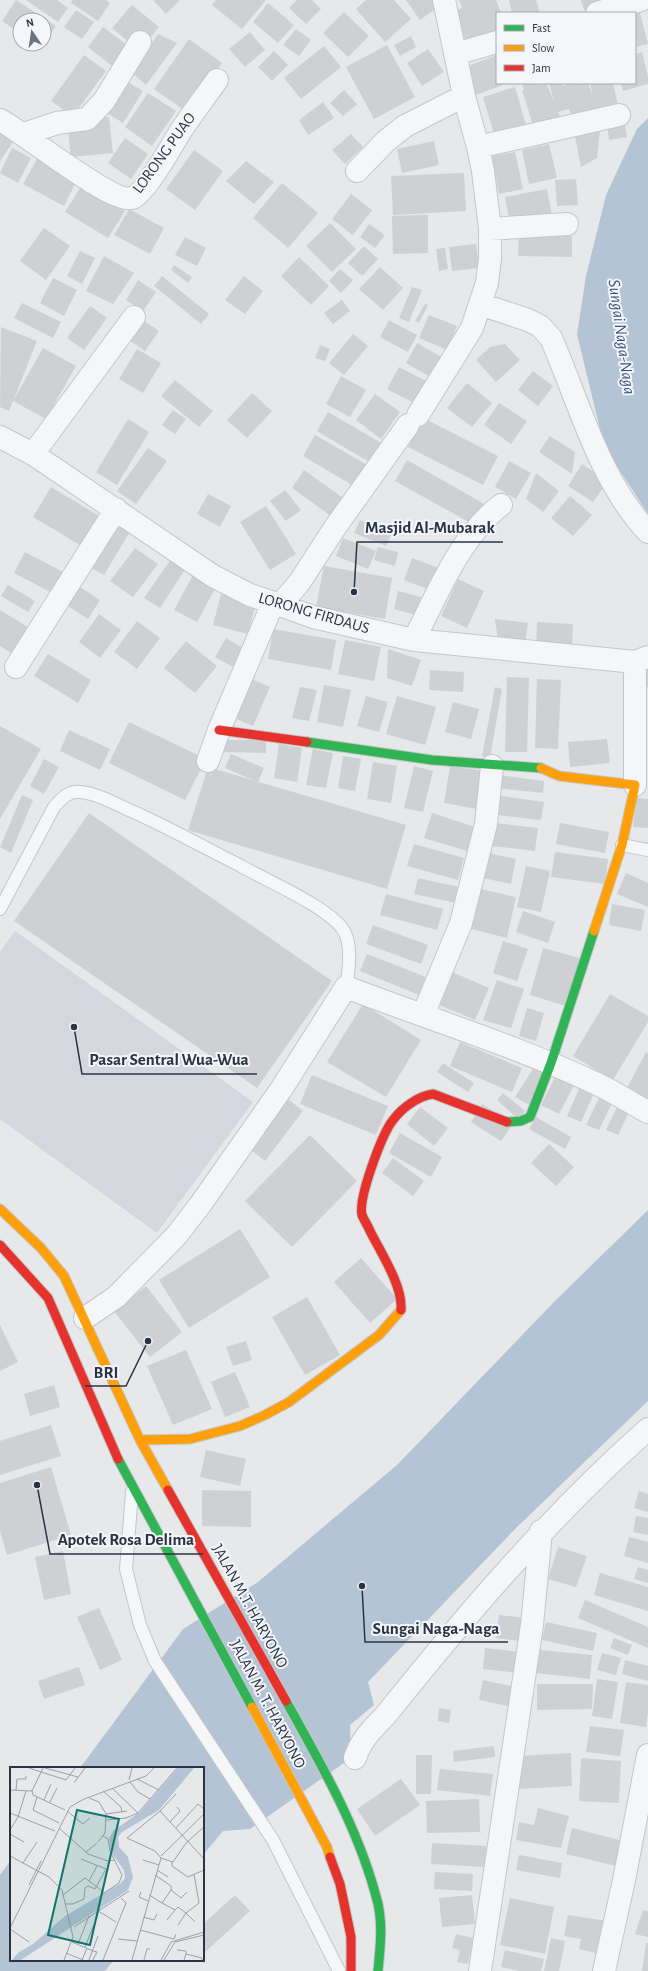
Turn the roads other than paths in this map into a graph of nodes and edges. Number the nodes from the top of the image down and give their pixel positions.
1 (444, 0) edge
2 (641, 0) edge
3 (600, 12) edge
4 (140, 42) dead end
5 (496, 42) edge
6 (455, 54) junction
7 (217, 80) dead end
8 (464, 96) junction
9 (619, 115) dead end
10 (0, 120) edge
11 (24, 134) junction
12 (478, 147) junction
13 (357, 171) dead end
14 (567, 224) dead end
15 (490, 229) junction
16 (480, 304) junction
17 (134, 317) dead end
18 (0, 437) edge
19 (33, 454) junction
20 (501, 505) dead end
21 (116, 509) junction
22 (648, 532) edge
23 (276, 604) junction
24 (414, 640) junction
25 (642, 660) edge
26 (16, 667) dead end
27 (219, 730) junction
28 (208, 761) dead end
29 (492, 766) junction
30 (635, 785) junction
31 (622, 844) junction
32 (648, 850) edge
33 (0, 909) edge
34 (346, 987) junction
35 (423, 1015) junction
36 (551, 1063) junction
37 (648, 1112) edge
38 (0, 1209) edge
39 (0, 1245) edge
40 (85, 1318) junction
41 (648, 1429) edge
42 (140, 1440) junction
43 (133, 1488) junction
44 (542, 1531) junction
45 (648, 1755) edge
46 (355, 1758) dead end
47 (339, 1971) edge
48 (351, 1971) edge
49 (378, 1971) edge
50 (480, 1971) edge
51 (604, 1971) edge

1 - 6 street
2 - 3 street
4 - 11 street
5 - 6 street
6 - 8 street
7 - 11 street, LORONG PUAO
8 - 12 street
8 - 13 street
9 - 12 street
10 - 11 street, LORONG PUAO
12 - 15 street
14 - 15 street
15 - 16 street
16 - 22 street
16 - 23 street
17 - 19 street
18 - 19 street, LORONG FIRDAUS
19 - 21 street, LORONG FIRDAUS
20 - 24 street
21 - 23 street, LORONG FIRDAUS
21 - 26 street
23 - 24 street, LORONG FIRDAUS
23 - 27 street
24 - 25 street, LORONG FIRDAUS
25 - 30 street
27 - 28 street
27 - 29 main road
29 - 30 main road
29 - 35 street
30 - 31 main road
31 - 32 lane
31 - 36 main road
33 - 34 lane
34 - 35 street
34 - 40 street
35 - 36 street
36 - 37 street
36 - 42 main road
38 - 40 main road, JALAN M.T. HARYONO
39 - 43 main road
40 - 42 main road, JALAN M.T. HARYONO
41 - 44 street
42 - 49 main road, JALAN M.T. HARYONO
43 - 47 lane
43 - 48 main road, JALAN M. T. HARYONO
44 - 46 street
44 - 50 street
45 - 51 street

